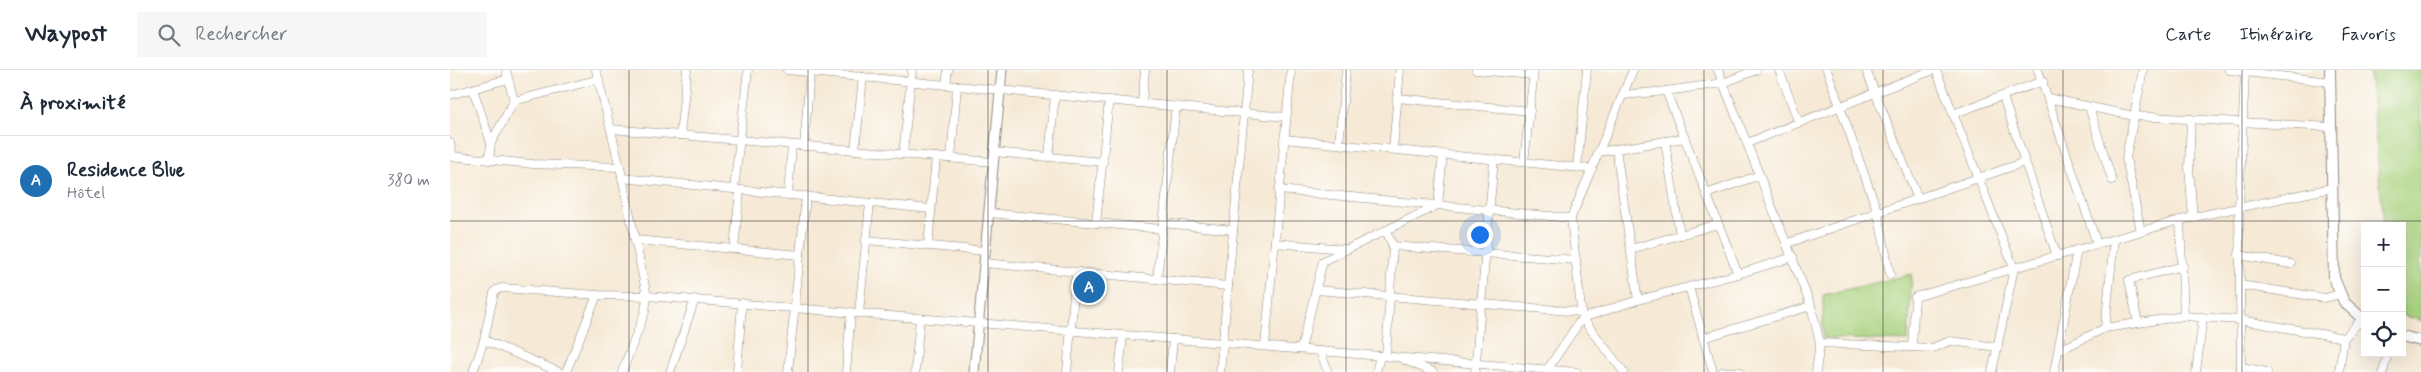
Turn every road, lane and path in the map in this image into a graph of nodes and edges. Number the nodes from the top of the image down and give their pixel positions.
1 (506, 70) edge
2 (596, 70) edge
3 (687, 70) edge
4 (748, 70) edge
5 (788, 70) edge
6 (912, 70) edge
7 (948, 70) edge
8 (1002, 70) edge
9 (1145, 70) edge
10 (1248, 70) edge
11 (1291, 70) edge
12 (1346, 70) edge
13 (1400, 70) edge
14 (1476, 70) edge
15 (1587, 70) edge
16 (1633, 70) edge
17 (1718, 70) edge
18 (1756, 70) edge
19 (1779, 70) edge
20 (1827, 70) edge
21 (1866, 70) edge
22 (1934, 70) edge
23 (2038, 70) edge
24 (2143, 70) edge
25 (2228, 70) edge
26 (2330, 70) edge
27 (810, 72) junction
28 (2245, 72) junction
29 (842, 73) edge
30 (1534, 73) edge
31 (862, 77) junction
32 (508, 79) junction
33 (599, 79) junction
34 (2042, 81) junction
35 (910, 82) junction
36 (2330, 82) junction
37 (1723, 83) junction
38 (946, 85) junction
39 (957, 86) junction
40 (473, 89) junction
41 (1000, 90) junction
42 (1666, 91) junction
43 (1875, 93) junction
44 (450, 95) edge
45 (1055, 95) junction
46 (1622, 95) junction
47 (2003, 97) junction
48 (1397, 98) junction
49 (2048, 98) junction
50 (1109, 100) junction
51 (514, 101) junction
52 (1142, 103) junction
53 (1176, 106) junction
54 (1840, 106) junction
55 (2089, 107) junction
56 (1530, 111) junction
57 (1244, 113) junction
58 (1953, 114) junction
59 (2134, 116) junction
60 (1286, 117) junction
61 (2191, 119) junction
62 (2242, 122) junction
63 (1799, 123) junction
64 (2331, 127) junction
65 (611, 129) junction
66 (680, 135) junction
67 (1685, 138) junction
68 (1284, 139) junction
69 (740, 140) junction
70 (1666, 141) junction
71 (450, 143) edge
72 (1747, 143) junction
73 (491, 144) junction
74 (792, 144) junction
75 (1339, 144) junction
76 (804, 146) junction
77 (1616, 148) junction
78 (1393, 149) junction
79 (855, 150) junction
80 (994, 152) junction
81 (1598, 152) junction
82 (903, 154) junction
83 (1443, 154) junction
84 (452, 156) edge
85 (936, 157) junction
86 (1049, 157) junction
87 (951, 158) junction
88 (1494, 159) junction
89 (489, 160) junction
90 (993, 162) junction
91 (1103, 162) junction
92 (1524, 162) junction
93 (2025, 162) junction
94 (620, 166) junction
95 (1576, 167) junction
96 (1592, 168) junction
97 (1760, 175) junction
98 (622, 178) junction
99 (1979, 178) junction
100 (2112, 180) dead end
101 (2332, 188) junction
102 (737, 190) junction
103 (1280, 190) junction
104 (1706, 194) junction
105 (788, 195) junction
106 (806, 196) junction
107 (1918, 199) junction
108 (870, 203) junction
109 (1438, 205) junction
110 (2239, 208) junction
111 (931, 209) junction
112 (1489, 210) junction
113 (989, 213) junction
114 (1878, 213) junction
115 (1571, 218) junction
116 (2192, 218) junction
117 (2180, 220) junction
118 (1096, 223) junction
119 (1718, 224) junction
120 (1163, 226) junction
121 (1233, 230) junction
122 (1386, 231) junction
123 (2142, 232) junction
124 (1680, 235) junction
125 (636, 240) junction
126 (866, 240) junction
127 (2114, 240) junction
128 (1275, 242) junction
129 (1788, 243) junction
130 (2097, 244) junction
131 (928, 246) junction
132 (1394, 246) junction
133 (734, 249) junction
134 (1348, 249) junction
135 (1631, 249) junction
136 (2077, 250) junction
137 (985, 251) junction
138 (1486, 253) junction
139 (800, 255) junction
140 (2239, 255) junction
141 (2057, 256) junction
142 (1793, 257) junction
143 (1576, 260) junction
144 (984, 263) junction
145 (2291, 264) dead end
146 (2183, 266) junction
147 (2014, 268) junction
148 (1076, 272) junction
149 (1738, 274) junction
150 (1890, 274) dead end
151 (1157, 279) junction
152 (2240, 285) junction
153 (1228, 286) junction
154 (1689, 287) junction
155 (1316, 290) junction
156 (2340, 294) junction
157 (597, 295) junction
158 (647, 296) junction
159 (1390, 296) junction
160 (695, 300) junction
161 (1638, 300) junction
162 (742, 303) junction
163 (1482, 304) junction
164 (1812, 306) junction
165 (794, 308) junction
166 (855, 313) junction
167 (1582, 315) junction
168 (2184, 316) junction
169 (920, 318) junction
170 (2203, 318) junction
171 (2361, 319) edge
172 (2240, 320) junction
173 (979, 323) junction
174 (2138, 323) junction
175 (2361, 323) edge
176 (2105, 328) junction
177 (1071, 330) junction
178 (1123, 335) junction
179 (2406, 337) edge
180 (1703, 338) junction
181 (2344, 338) junction
182 (1173, 339) junction
183 (484, 340) junction
184 (2421, 341) edge
185 (1222, 343) junction
186 (1820, 343) junction
187 (1265, 346) junction
188 (1912, 347) junction
189 (1998, 347) junction
190 (1301, 349) junction
191 (2060, 350) junction
192 (1320, 351) junction
193 (1383, 356) junction
194 (1398, 357) junction
195 (2387, 357) edge
196 (1476, 368) edge
197 (1547, 370) junction
198 (2241, 370) edge
199 (473, 372) edge
200 (559, 372) edge
201 (566, 372) edge
202 (622, 372) edge
203 (670, 372) edge
204 (737, 372) edge
205 (788, 372) edge
206 (847, 372) edge
207 (915, 372) edge
208 (974, 372) edge
209 (1067, 372) edge
210 (1119, 372) edge
211 (1170, 372) edge
212 (1220, 372) edge
213 (1328, 372) edge
214 (1376, 372) edge
215 (1433, 372) edge
216 (1570, 372) edge
217 (1577, 372) edge
218 (1624, 372) edge
219 (1713, 372) edge
220 (1722, 372) edge
221 (1740, 372) edge
222 (1816, 372) edge
223 (1992, 372) edge
224 (2054, 372) edge
225 (2196, 372) edge
226 (2267, 372) edge
227 (2339, 372) edge
228 (2383, 372) edge

1 - 32 street
2 - 33 street
3 - 66 street
4 - 69 street
5 - 27 street
6 - 35 street
7 - 38 street
8 - 41 street
9 - 52 street
10 - 57 street
11 - 60 street
12 - 75 street
13 - 48 street
14 - 30 street
15 - 95 street
16 - 46 street
17 - 37 street
18 - 37 street
19 - 63 street
20 - 54 street
21 - 43 street
22 - 43 street
22 - 58 street
23 - 34 street
24 - 59 street
25 - 28 street
26 - 36 main road
27 - 29 street
27 - 76 street
28 - 36 street
28 - 62 street
29 - 31 street
30 - 56 street
31 - 35 street
31 - 79 street
32 - 40 street
32 - 51 street
33 - 51 street
33 - 65 street
34 - 47 street
34 - 49 street
35 - 38 street
35 - 82 street
36 - 64 main road
37 - 42 street
37 - 72 street
38 - 39 street
39 - 41 street
39 - 87 street
40 - 44 street
40 - 73 street
41 - 45 street
41 - 80 street
42 - 46 street
42 - 67 street
43 - 54 street
43 - 107 street
45 - 50 street
45 - 86 street
46 - 81 street
47 - 58 street
47 - 93 street
48 - 56 street
48 - 78 street
49 - 55 street
49 - 130 street
50 - 52 street
50 - 91 street
51 - 73 street
52 - 53 street
53 - 57 street
53 - 120 street
54 - 63 street
54 - 114 street
55 - 59 street
55 - 100 street
56 - 92 street
57 - 60 street
57 - 121 street
58 - 99 street
59 - 61 street
59 - 123 street
60 - 68 street
61 - 62 street
61 - 116 street
62 - 64 street
62 - 110 street
63 - 72 street
64 - 101 main road
65 - 66 street
65 - 94 street
66 - 69 street
67 - 70 street
67 - 104 street
68 - 75 street
68 - 103 street
69 - 74 street
69 - 102 street
70 - 77 street
70 - 124 street
71 - 84 street
72 - 97 street
73 - 89 street
74 - 76 street
74 - 105 street
75 - 78 street
76 - 79 street
77 - 81 street
77 - 135 street
78 - 83 street
79 - 82 street
80 - 86 street
80 - 90 street
81 - 96 street
82 - 85 street
83 - 88 street
83 - 109 street
84 - 89 street
85 - 87 street
85 - 111 street
86 - 91 street
87 - 90 street
88 - 92 street
88 - 112 street
89 - 94 street
90 - 113 street
91 - 118 street
92 - 95 street
93 - 99 street
93 - 141 street
94 - 98 street
95 - 96 street
96 - 115 street
97 - 104 street
97 - 129 street
98 - 102 street
98 - 125 street
99 - 107 street
99 - 147 street
101 - 110 street
101 - 156 main road
102 - 105 street
102 - 133 street
103 - 109 street
103 - 128 street
104 - 119 street
105 - 106 street
106 - 108 street
106 - 139 street
107 - 114 street
108 - 111 street
108 - 126 street
109 - 112 street
109 - 122 street
110 - 116 street
110 - 140 street
111 - 131 street
112 - 115 street
112 - 138 street
113 - 118 street
113 - 137 street
114 - 129 street
114 - 150 street
115 - 143 street
116 - 117 street
117 - 123 street
117 - 146 street
118 - 120 street
119 - 124 street
119 - 149 street
120 - 121 street
120 - 151 street
121 - 153 street
122 - 132 street
122 - 134 street
123 - 127 street
124 - 135 street
125 - 133 street
125 - 158 street
126 - 131 street
126 - 166 street
127 - 130 street
127 - 176 street
128 - 134 street
128 - 187 street
129 - 142 street
130 - 136 street
131 - 137 street
132 - 138 street
132 - 159 street
133 - 139 street
134 - 155 street
135 - 161 street
136 - 141 street
136 - 191 street
137 - 144 street
138 - 143 street
138 - 163 street
139 - 165 street
140 - 145 street
140 - 152 street
141 - 147 street
142 - 149 street
142 - 164 street
143 - 167 street
144 - 148 street
144 - 173 street
146 - 168 street
146 - 174 street
147 - 188 street
147 - 189 street
148 - 151 street
148 - 177 street
149 - 154 street
151 - 153 street
152 - 156 street
152 - 172 street
153 - 185 street
154 - 161 street
154 - 180 street
155 - 159 street
155 - 190 street
156 - 171 main road
157 - 158 street
157 - 183 street
157 - 201 street
158 - 160 street
158 - 202 street
159 - 163 street
159 - 193 street
160 - 162 street
160 - 203 street
161 - 167 street
162 - 165 street
162 - 204 street
163 - 167 street
163 - 196 street
164 - 180 street
164 - 186 street
165 - 166 street
165 - 205 street
166 - 169 street
166 - 206 street
167 - 197 street
167 - 218 street
168 - 170 street
168 - 174 street
169 - 173 street
169 - 207 street
170 - 172 street
170 - 225 street
172 - 181 street
172 - 198 street
173 - 177 street
173 - 208 street
174 - 176 street
175 - 181 street
176 - 191 street
177 - 178 street
177 - 209 street
178 - 182 street
178 - 210 street
179 - 184 main road
180 - 219 street
181 - 227 street
182 - 185 street
182 - 211 street
183 - 199 street
183 - 200 street
185 - 187 street
185 - 212 street
186 - 188 street
186 - 222 street
187 - 190 street
188 - 189 street
189 - 223 street
190 - 192 street
191 - 224 street
192 - 193 street
192 - 213 street
193 - 194 street
193 - 214 street
194 - 196 street
194 - 215 street
195 - 228 street
196 - 197 street
197 - 216 street
198 - 226 street
216 - 217 street
220 - 221 street

